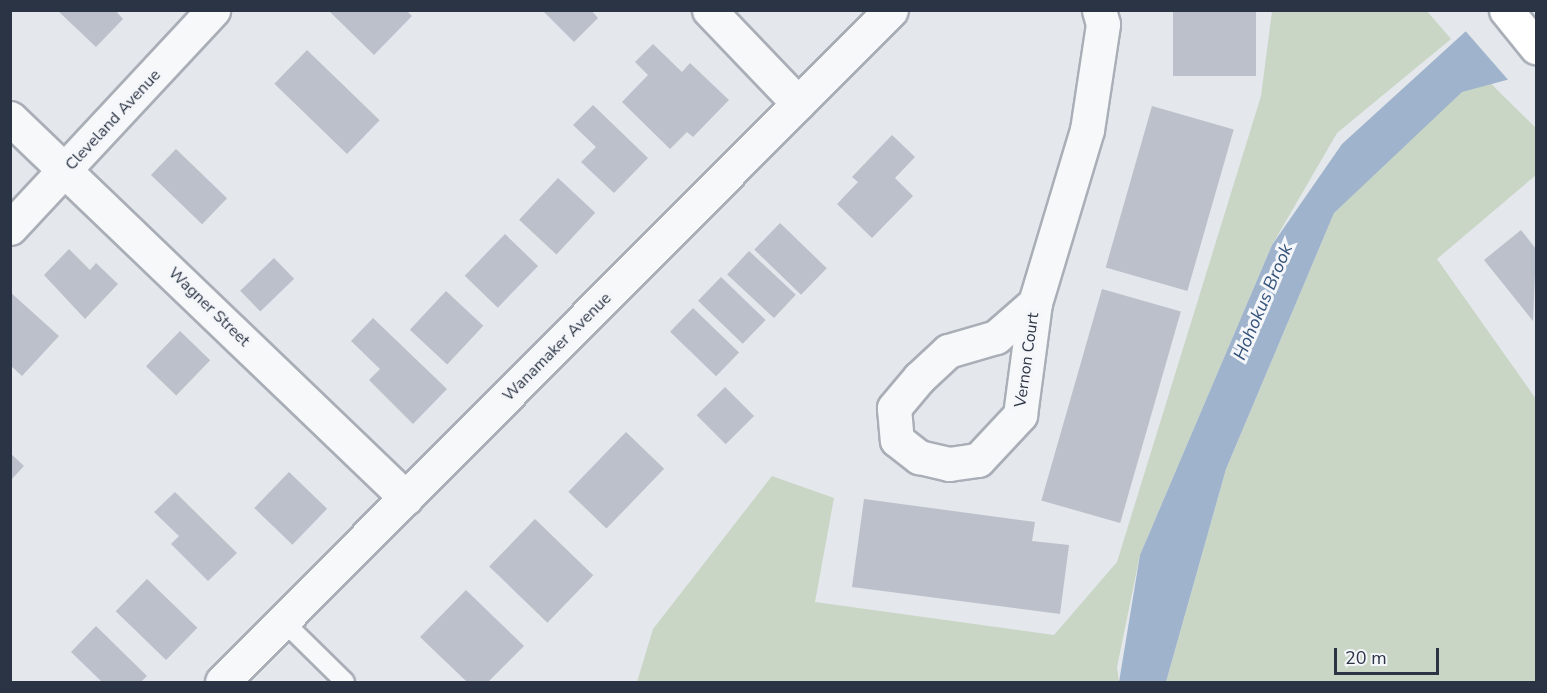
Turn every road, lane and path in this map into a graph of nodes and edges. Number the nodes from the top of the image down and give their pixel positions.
1 (213, 10) edge
2 (709, 10) edge
3 (891, 10) edge
4 (1099, 10) edge
5 (1506, 10) edge
6 (1536, 47) edge
7 (798, 103) junction
8 (10, 118) edge
9 (66, 171) junction
10 (10, 228) edge
11 (1035, 303) junction
12 (406, 498) junction
13 (283, 621) junction
14 (222, 682) edge
15 (345, 682) edge

1 - 9 street, Cleveland Avenue
2 - 7 street
3 - 7 street, Wanamaker Avenue
4 - 11 street, Vernon Court
5 - 6 main road
7 - 12 street, Wanamaker Avenue
8 - 9 street, Wagner Street
9 - 10 street, Cleveland Avenue
9 - 12 street, Wagner Street
11 - 11 street, Vernon Court
12 - 13 street, Wanamaker Avenue
13 - 14 street, Wanamaker Avenue
13 - 15 lane

